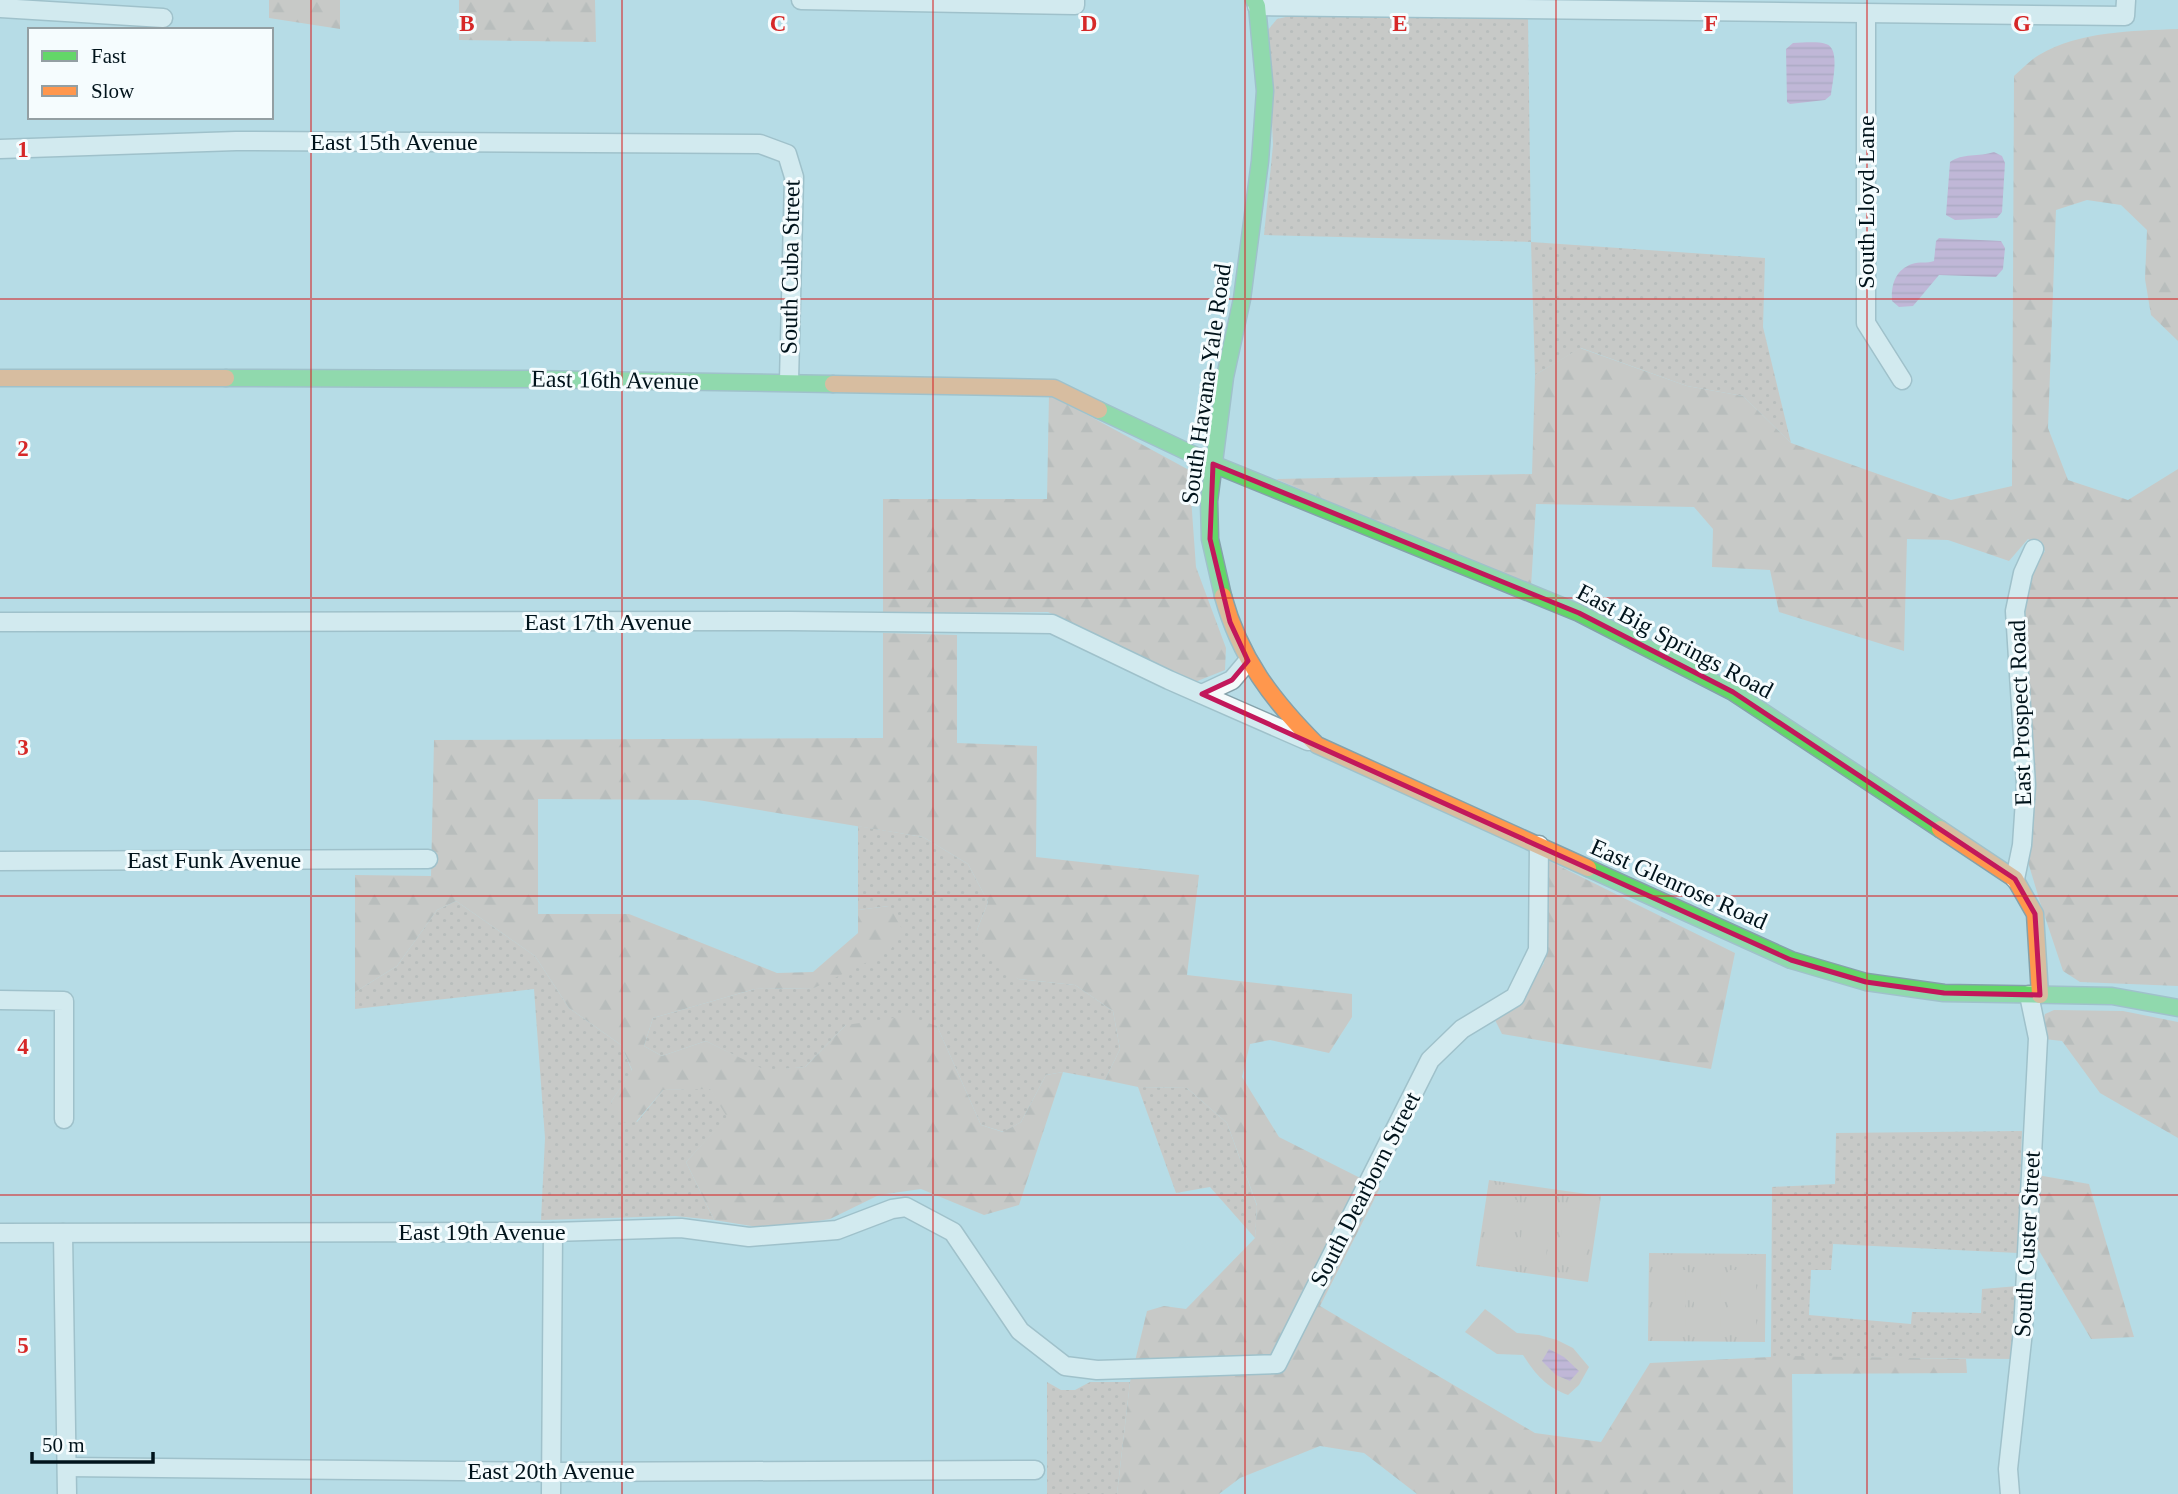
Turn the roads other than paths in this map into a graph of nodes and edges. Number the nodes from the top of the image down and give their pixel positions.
1 (801, 0) edge
2 (1075, 2) edge
3 (1256, 3) edge
4 (1345, 3) edge
5 (0, 8) edge
6 (2125, 8) edge
7 (1866, 13) junction
8 (163, 18) dead end
9 (0, 149) edge
10 (787, 154) joint
11 (0, 377) edge
12 (1902, 380) dead end
13 (789, 382) junction
14 (1213, 464) junction
15 (2034, 549) dead end
16 (0, 622) edge
17 (1248, 661) junction
18 (1202, 694) junction
19 (1317, 745) junction
20 (1539, 845) junction
21 (428, 859) dead end
22 (0, 861) edge
23 (2015, 879) junction
24 (2034, 995) junction
25 (0, 1000) edge
26 (2178, 1008) edge
27 (64, 1119) dead end
28 (553, 1232) junction
29 (953, 1232) joint
30 (0, 1233) edge
31 (63, 1233) junction
32 (67, 1467) junction
33 (1035, 1470) dead end
34 (551, 1472) junction
35 (67, 1494) edge
36 (551, 1494) edge
37 (2010, 1494) edge

1 - 2 street
3 - 4 street
3 - 14 street, South Havana-Yale Road
4 - 7 street
5 - 8 street
6 - 7 street
7 - 12 street, South Lloyd Lane
9 - 10 street, East 15th Avenue
10 - 13 street, South Cuba Street
11 - 13 street, East 16th Avenue
13 - 14 street, East 16th Avenue
14 - 17 street, South Havana-Yale Road
14 - 23 street, East Big Springs Road
15 - 23 street, East Prospect Road
16 - 18 street, East 17th Avenue
17 - 18 street
17 - 19 street, South Havana-Yale Road
18 - 19 street, East 17th Avenue
19 - 20 street, East Glenrose Road
20 - 24 street, East Glenrose Road
20 - 29 street, South Dearborn Street
21 - 22 street, East Funk Avenue
23 - 24 street, East Big Springs Road
24 - 26 street, East Glenrose Road
24 - 37 street, South Custer Street
25 - 27 street
28 - 29 street, East 19th Avenue
28 - 31 street, East 19th Avenue
28 - 34 street
30 - 31 street, East 19th Avenue
31 - 32 street
32 - 34 street, East 20th Avenue
32 - 35 street
33 - 34 street, East 20th Avenue
34 - 36 street

